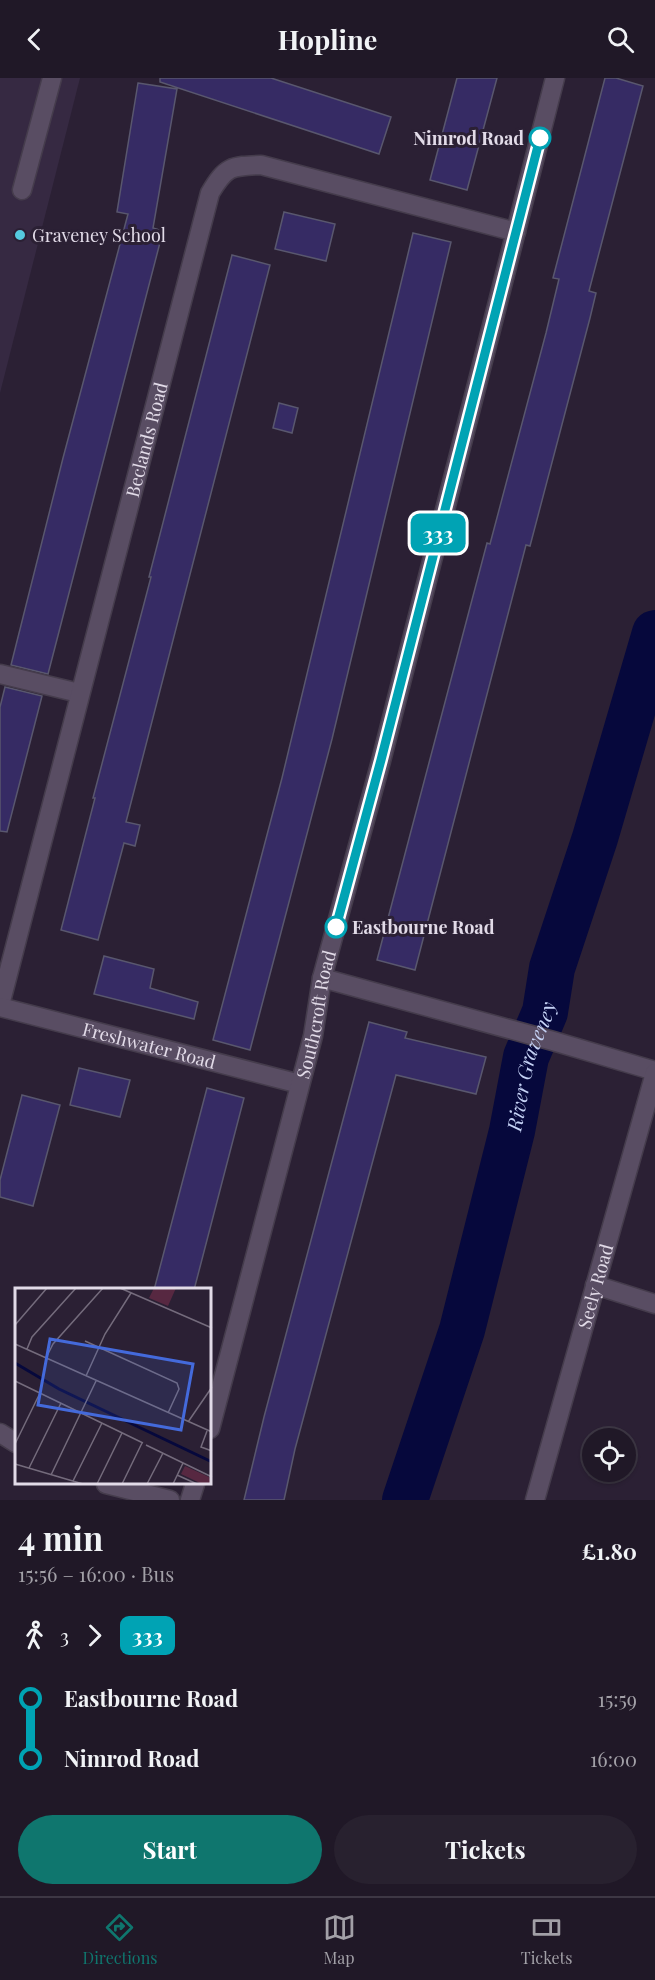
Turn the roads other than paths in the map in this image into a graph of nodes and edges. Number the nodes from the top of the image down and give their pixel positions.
1 (52, 78) edge
2 (555, 78) edge
3 (22, 190) dead end
4 (516, 232) junction
5 (0, 674) edge
6 (80, 693) junction
7 (322, 978) junction
8 (0, 1006) edge
9 (655, 1072) edge
10 (300, 1084) junction
11 (595, 1286) junction
12 (655, 1304) edge
13 (212, 1421) edge
14 (0, 1433) edge
15 (15, 1442) edge
16 (110, 1485) edge
17 (195, 1485) edge
18 (170, 1500) edge
19 (190, 1500) edge
20 (535, 1500) edge

1 - 3 street
2 - 4 street, Southcroft Road
4 - 6 street, Beclands Road
4 - 7 street, Southcroft Road
5 - 6 street
6 - 8 street, Beclands Road
7 - 9 street
7 - 10 street, Southcroft Road
8 - 10 street, Freshwater Road
9 - 11 street, Seely Road
10 - 13 street, Southcroft Road
11 - 12 street
11 - 20 street, Seely Road
14 - 15 street
16 - 18 street
17 - 19 street

